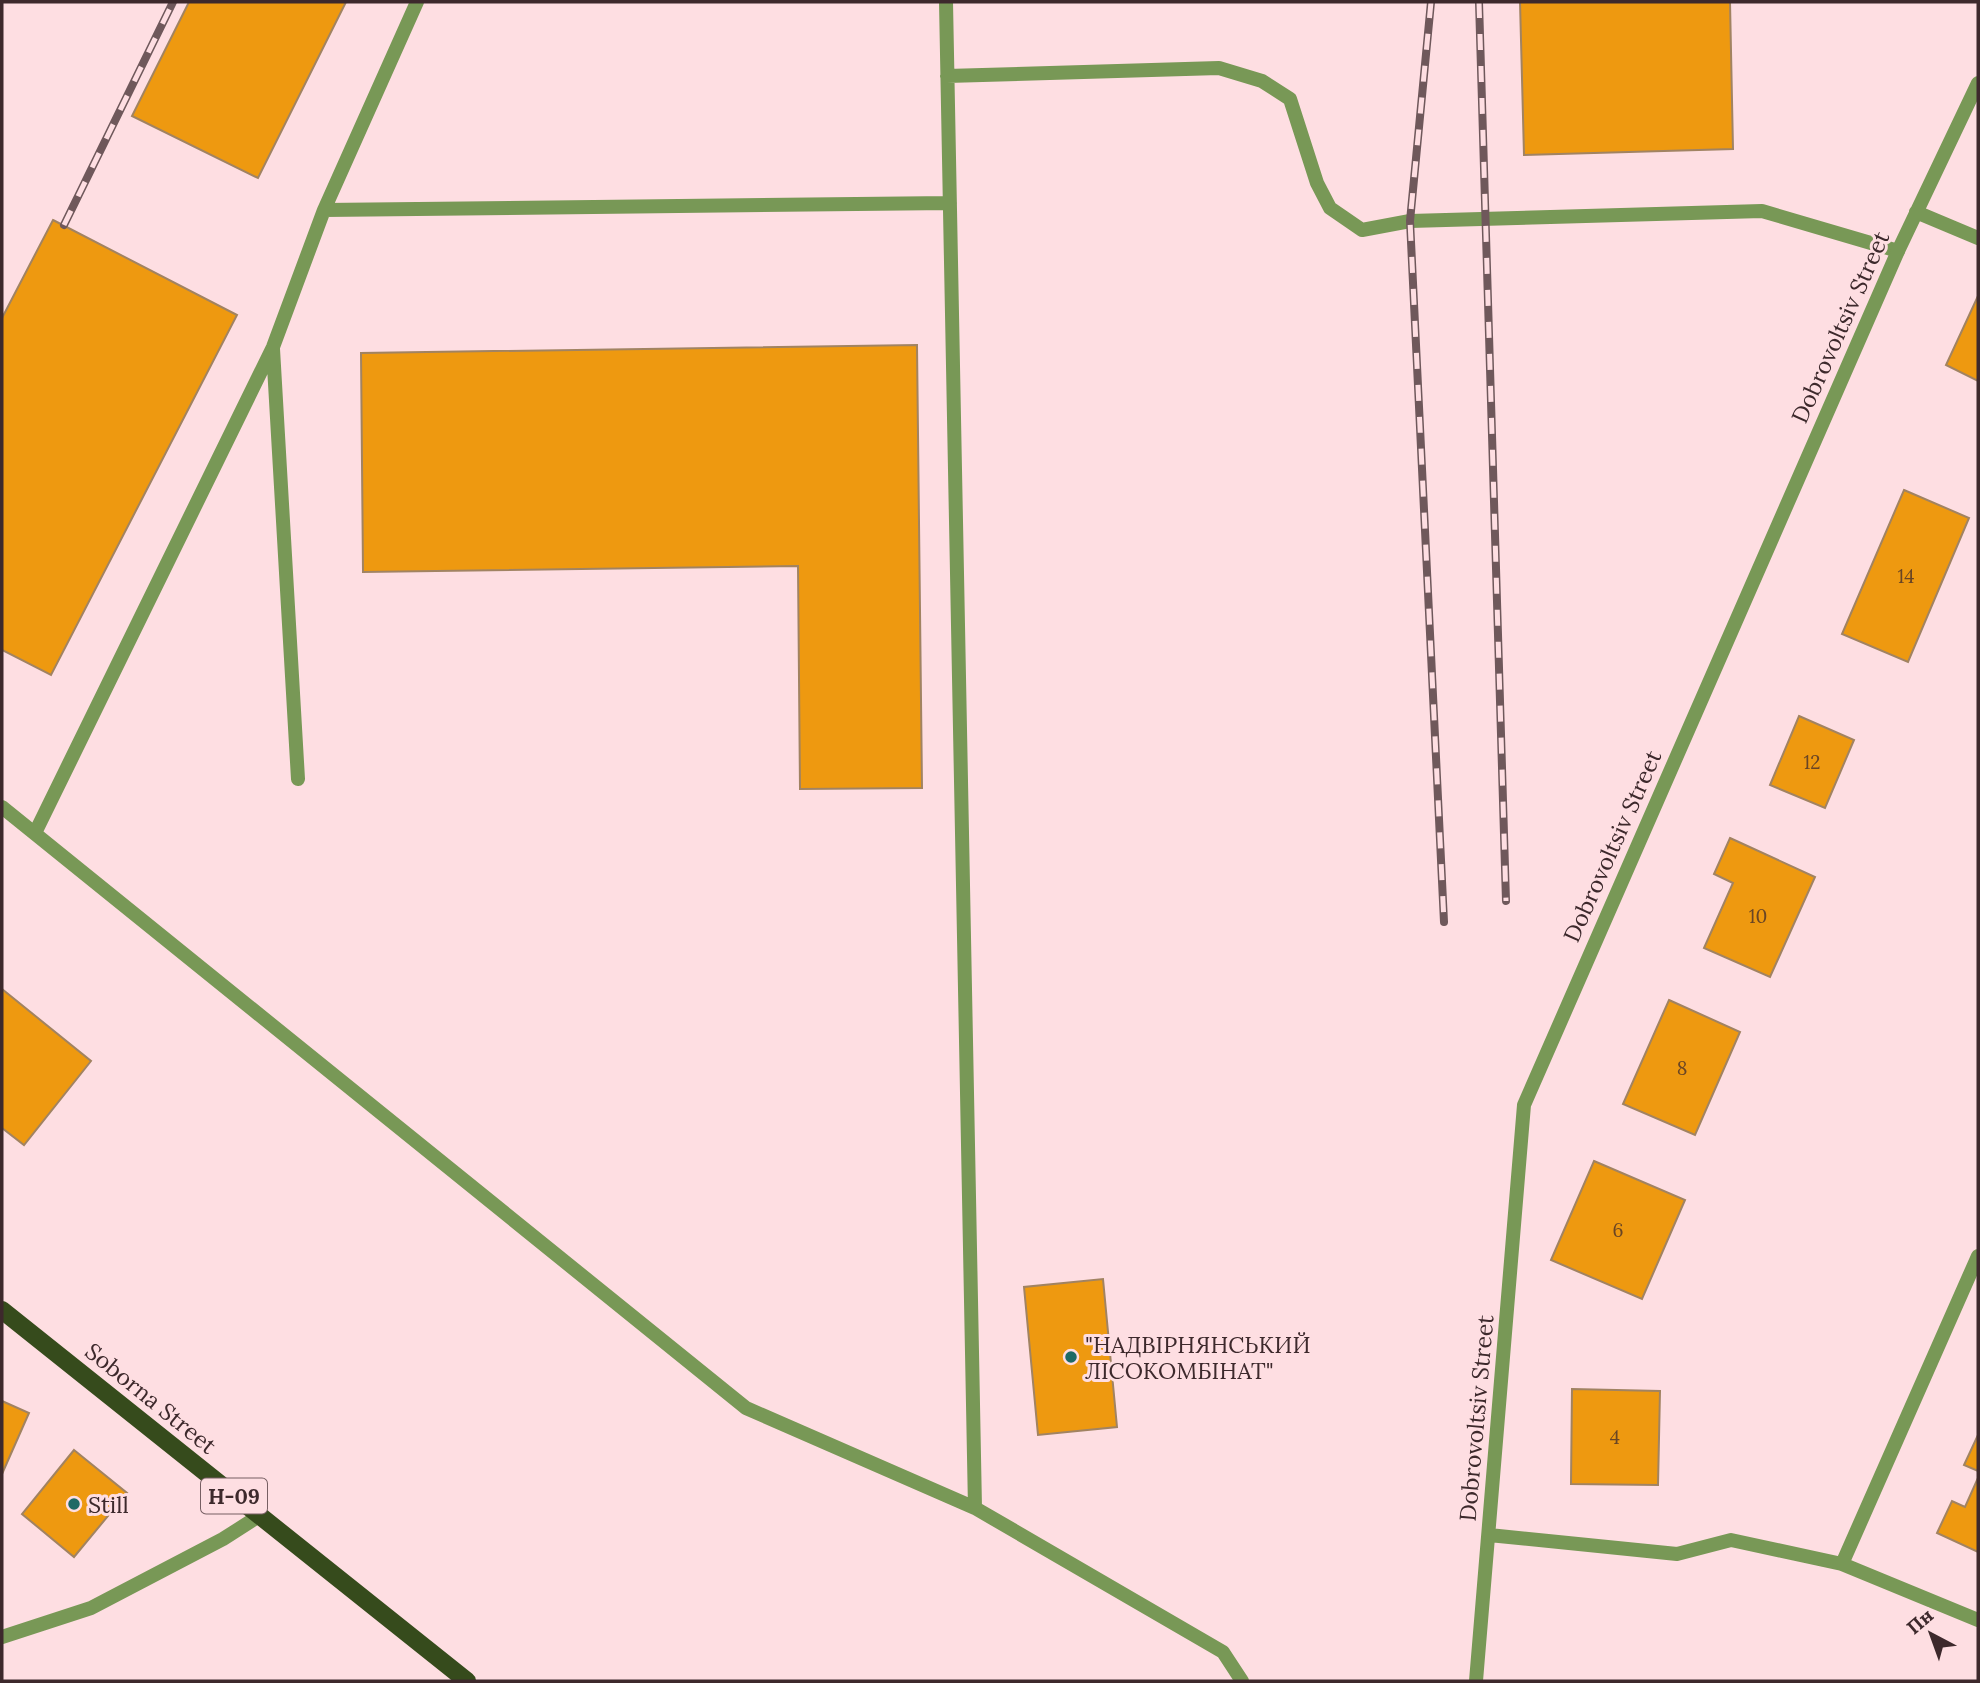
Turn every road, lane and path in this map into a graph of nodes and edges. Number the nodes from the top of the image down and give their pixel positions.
1 (417, 2) edge
2 (946, 2) edge
3 (947, 76) junction
4 (1978, 83) edge
5 (950, 203) junction
6 (324, 210) junction
7 (1916, 212) junction
8 (1978, 238) edge
9 (1898, 251) junction
10 (273, 347) junction
11 (298, 779) dead end
12 (2, 807) edge
13 (35, 833) junction
14 (1978, 1256) edge
15 (2, 1310) edge
16 (975, 1508) junction
17 (259, 1516) junction
18 (1489, 1535) junction
19 (1842, 1564) junction
20 (1978, 1620) edge
21 (2, 1637) edge
22 (467, 1681) edge
23 (1242, 1681) edge
24 (1476, 1681) edge

1 - 6 street
2 - 3 street
3 - 5 street
3 - 9 street
4 - 7 street, Dobrovoltsiv Street
5 - 6 street
5 - 16 street
6 - 10 street
7 - 8 street, Dobrovoltsiv Street
7 - 9 street, Dobrovoltsiv Street
9 - 18 street, Dobrovoltsiv Street
10 - 11 street
10 - 13 street
12 - 13 street
13 - 16 street
14 - 19 street
15 - 17 main road, Soborna Street / Н-09
16 - 23 street
17 - 21 street
17 - 22 main road, Soborna Street / Н-09
18 - 19 street, Dobrovoltsiv Street
18 - 24 street, Dobrovoltsiv Street
19 - 20 street, Dobrovoltsiv Street

